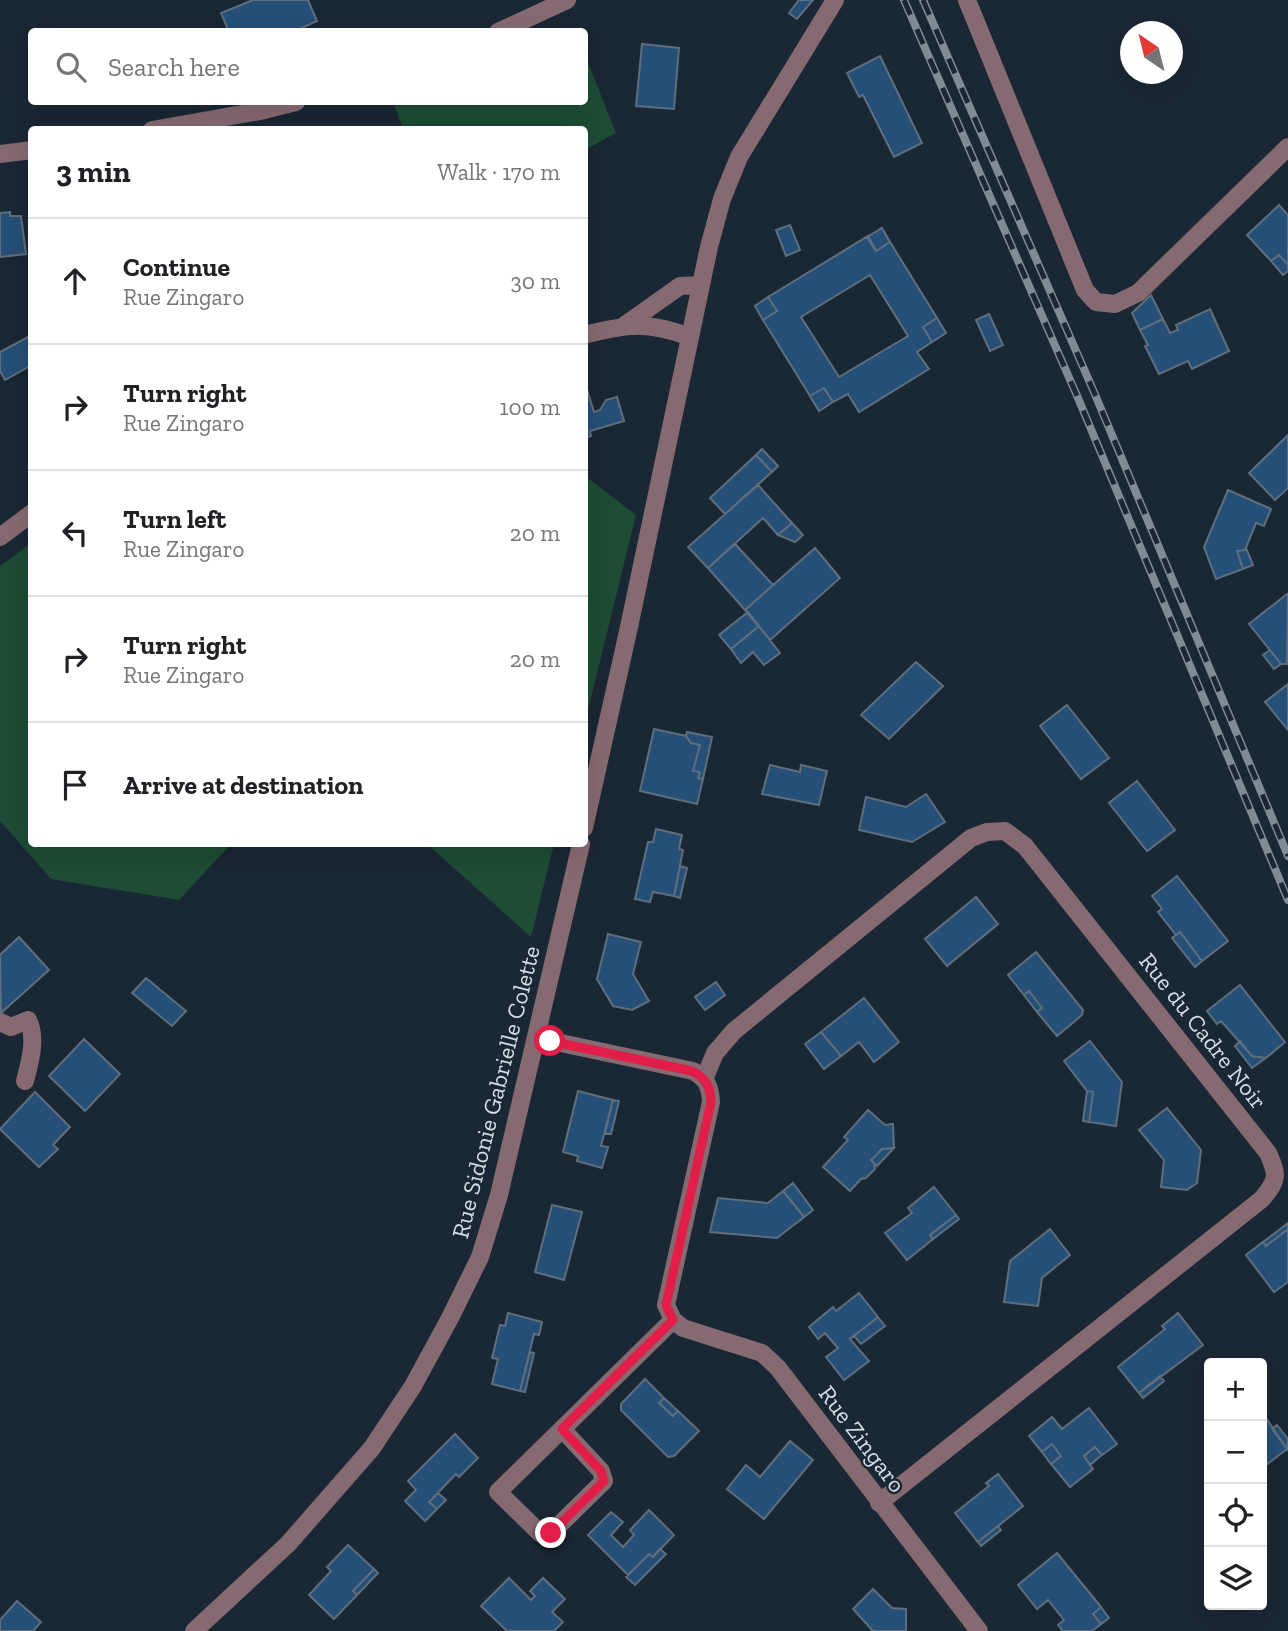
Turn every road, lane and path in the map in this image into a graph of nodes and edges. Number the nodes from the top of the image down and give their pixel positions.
1 (567, 0) edge
2 (835, 0) edge
3 (967, 0) edge
4 (507, 28) edge
5 (284, 105) edge
6 (175, 126) edge
7 (1288, 147) edge
8 (28, 150) edge
9 (0, 154) edge
10 (701, 285) junction
11 (625, 325) junction
12 (588, 334) edge
13 (690, 337) junction
14 (28, 516) edge
15 (0, 537) edge
16 (588, 810) edge
17 (580, 847) edge
18 (0, 1022) edge
19 (537, 1038) junction
20 (705, 1077) junction
21 (25, 1081) dead end
22 (673, 1320) junction
23 (562, 1429) junction
24 (879, 1503) junction
25 (207, 1627) edge
26 (979, 1631) edge

1 - 4 street
2 - 10 street
3 - 7 street
5 - 6 street
8 - 9 street
10 - 11 street
10 - 13 street
11 - 12 street
11 - 13 street
13 - 16 street
14 - 15 street
17 - 19 street, Rue Sidonie Gabrielle Colette
18 - 21 street
19 - 20 street
19 - 25 street, Rue Sidonie Gabrielle Colette
20 - 22 street
20 - 24 street, Rue du Cadre Noir
22 - 23 street
22 - 24 street, Rue Zingaro
23 - 23 street
24 - 26 street, Rue Zingaro

